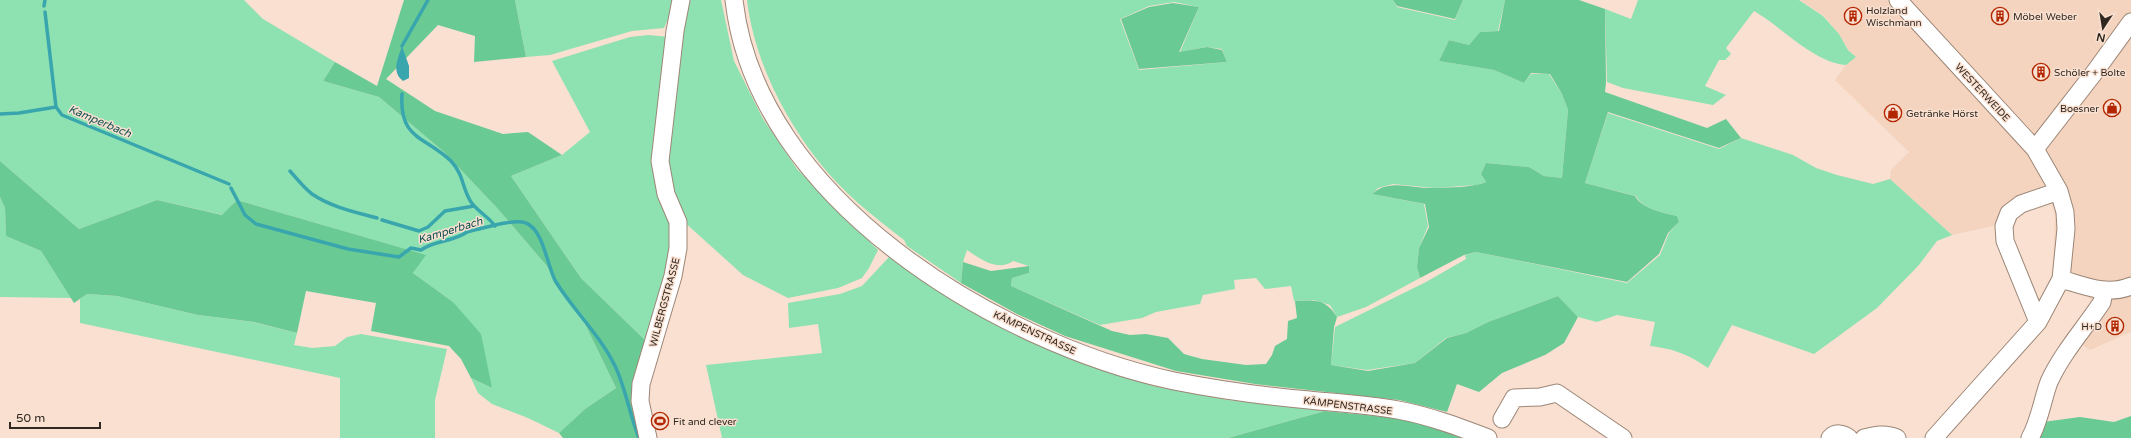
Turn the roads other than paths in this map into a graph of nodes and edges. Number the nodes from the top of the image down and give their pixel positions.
1 (681, 0) edge
2 (734, 0) edge
3 (1898, 0) edge
4 (2131, 22) edge
5 (2035, 149) junction
6 (2059, 191) junction
7 (2061, 279) junction
8 (2131, 286) edge
9 (2104, 291) junction
10 (2038, 322) junction
11 (1502, 419) dead end
12 (1620, 437) edge
13 (648, 438) edge
14 (1488, 438) edge
15 (1830, 438) edge
16 (1848, 438) edge
17 (1864, 438) edge
18 (1897, 438) edge
19 (1934, 438) edge
20 (2030, 438) edge

1 - 13 street, WILBERGSTRASSE
2 - 14 street, KÄMPENSTRASSE
3 - 5 street, WESTERWEIDE
4 - 5 street
5 - 6 street, WESTERWEIDE
6 - 7 street, WESTERWEIDE
6 - 10 street
7 - 9 street
7 - 10 street, WESTERWEIDE
8 - 9 street
9 - 20 street
10 - 19 street, WESTERWEIDE
11 - 12 street
15 - 16 street
17 - 18 street

